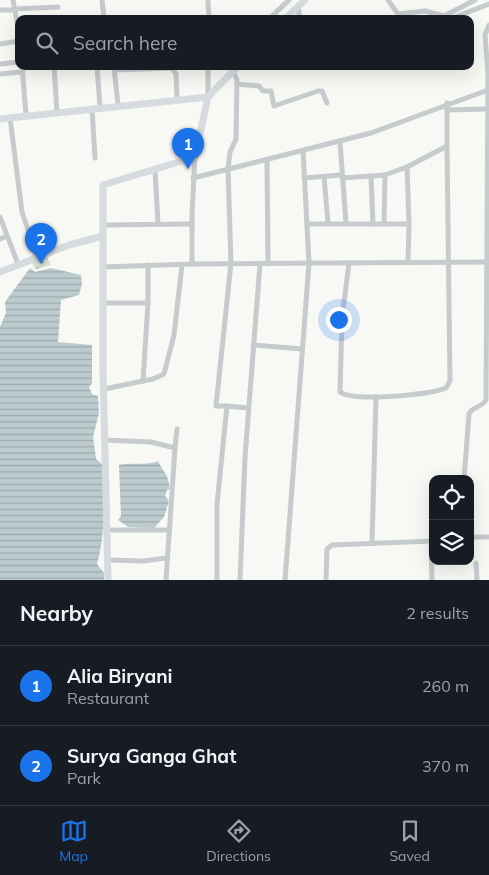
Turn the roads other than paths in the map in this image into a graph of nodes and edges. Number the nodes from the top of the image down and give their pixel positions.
1 (13, 0) edge
2 (102, 0) edge
3 (208, 0) edge
4 (289, 0) edge
5 (305, 0) edge
6 (388, 0) edge
7 (475, 0) edge
8 (489, 4) edge
9 (58, 7) dead end
10 (298, 7) junction
11 (15, 9) junction
12 (0, 10) edge
13 (16, 15) edge
14 (104, 15) edge
15 (208, 15) edge
16 (273, 15) edge
17 (289, 15) edge
18 (299, 15) edge
19 (439, 15) edge
20 (446, 15) edge
21 (460, 15) edge
22 (489, 25) edge
23 (15, 42) edge
24 (0, 44) edge
25 (15, 62) edge
26 (0, 64) edge
27 (18, 70) edge
28 (22, 70) edge
29 (54, 70) edge
30 (97, 70) edge
31 (114, 70) edge
32 (173, 70) edge
33 (208, 70) edge
34 (235, 70) edge
35 (236, 70) edge
36 (0, 74) edge
37 (237, 84) junction
38 (488, 90) edge
39 (208, 97) junction
40 (178, 100) junction
41 (327, 103) dead end
42 (447, 103) junction
43 (118, 105) junction
44 (96, 107) junction
45 (487, 109) junction
46 (447, 110) junction
47 (57, 112) junction
48 (26, 115) junction
49 (10, 118) junction
50 (0, 119) edge
51 (340, 142) junction
52 (447, 146) junction
53 (303, 151) junction
54 (196, 157) junction
55 (95, 158) dead end
56 (267, 159) junction
57 (407, 167) junction
58 (228, 169) junction
59 (156, 170) junction
60 (384, 175) junction
61 (372, 176) junction
62 (324, 177) junction
63 (342, 177) junction
64 (193, 178) junction
65 (304, 178) junction
66 (0, 217) edge
67 (328, 223) junction
68 (346, 223) junction
69 (158, 224) junction
70 (192, 224) junction
71 (306, 224) junction
72 (373, 224) junction
73 (384, 224) junction
74 (409, 224) junction
75 (103, 225) junction
76 (7, 236) junction
77 (103, 236) junction
78 (0, 239) edge
79 (37, 257) junction
80 (408, 262) junction
81 (450, 262) junction
82 (488, 262) edge
83 (231, 263) junction
84 (309, 263) junction
85 (348, 263) junction
86 (18, 264) junction
87 (182, 264) junction
88 (192, 264) junction
89 (260, 264) junction
90 (268, 264) junction
91 (148, 265) junction
92 (103, 267) junction
93 (0, 272) edge
94 (104, 303) junction
95 (148, 303) junction
96 (253, 345) junction
97 (302, 349) junction
98 (143, 381) junction
99 (104, 389) junction
100 (376, 398) junction
101 (227, 406) junction
102 (248, 408) junction
103 (177, 429) dead end
104 (105, 440) junction
105 (175, 448) junction
106 (464, 475) edge
107 (106, 530) junction
108 (168, 530) junction
109 (474, 537) edge
110 (489, 537) edge
111 (429, 542) edge
112 (372, 543) junction
113 (489, 545) edge
114 (166, 558) junction
115 (107, 560) junction
116 (476, 563) dead end
117 (432, 565) edge
118 (108, 580) edge
119 (166, 580) edge
120 (217, 580) edge
121 (240, 580) edge
122 (285, 580) edge
123 (326, 580) edge
124 (432, 580) edge
125 (477, 580) edge

1 - 11 street
2 - 14 street
3 - 15 street
4 - 16 street
5 - 10 street
6 - 19 street
7 - 20 street
8 - 21 street
9 - 11 street
10 - 17 street
10 - 18 street
11 - 12 street
11 - 13 street
22 - 38 street
23 - 24 street
25 - 26 street
27 - 36 street
28 - 48 street
29 - 47 street
30 - 44 street
31 - 43 street
32 - 40 street
33 - 39 street
34 - 39 street
35 - 37 street
37 - 41 street
37 - 58 street
38 - 42 street
38 - 45 street
39 - 40 street
39 - 54 street
40 - 43 street
42 - 46 street
42 - 51 street
43 - 44 street
44 - 47 street
44 - 55 street
45 - 46 street
45 - 82 street
46 - 52 street
47 - 48 street
48 - 49 street
49 - 50 street
49 - 79 street
51 - 53 street
51 - 63 street
52 - 57 street
52 - 81 street
53 - 56 street
53 - 65 street
54 - 59 street
54 - 64 street
56 - 58 street
56 - 90 street
57 - 60 street
57 - 74 street
58 - 64 street
58 - 83 street
59 - 69 street
59 - 75 street
60 - 61 street
60 - 73 street
61 - 63 street
61 - 72 street
62 - 63 street
62 - 65 street
62 - 67 street
63 - 68 street
64 - 70 street
65 - 71 street
66 - 76 street
67 - 68 street
67 - 71 street
68 - 72 street
69 - 70 street
69 - 75 street
70 - 88 street
71 - 84 street
72 - 73 street
73 - 74 street
74 - 80 street
75 - 77 street
76 - 78 street
76 - 86 street
77 - 79 street
77 - 92 street
79 - 86 street
80 - 81 street
80 - 85 street
81 - 82 street
81 - 100 street
82 - 106 street
83 - 88 street
83 - 89 street
83 - 101 street
84 - 85 street
84 - 90 street
84 - 97 street
85 - 100 street
86 - 93 street
87 - 88 street
87 - 91 street
87 - 98 street
89 - 90 street
89 - 96 street
91 - 92 street
91 - 95 street
92 - 94 street
94 - 95 street
94 - 99 street
95 - 98 street
96 - 97 street
96 - 102 street
97 - 122 street
98 - 99 street
99 - 104 street
100 - 112 street
101 - 102 street
101 - 120 street
102 - 121 street
103 - 105 street
104 - 105 street
104 - 107 street
105 - 108 street
107 - 108 street
107 - 115 street
108 - 114 street
109 - 110 street
110 - 113 street
111 - 112 street
112 - 123 street
114 - 115 street
114 - 119 street
115 - 118 street
116 - 125 street
117 - 124 street

